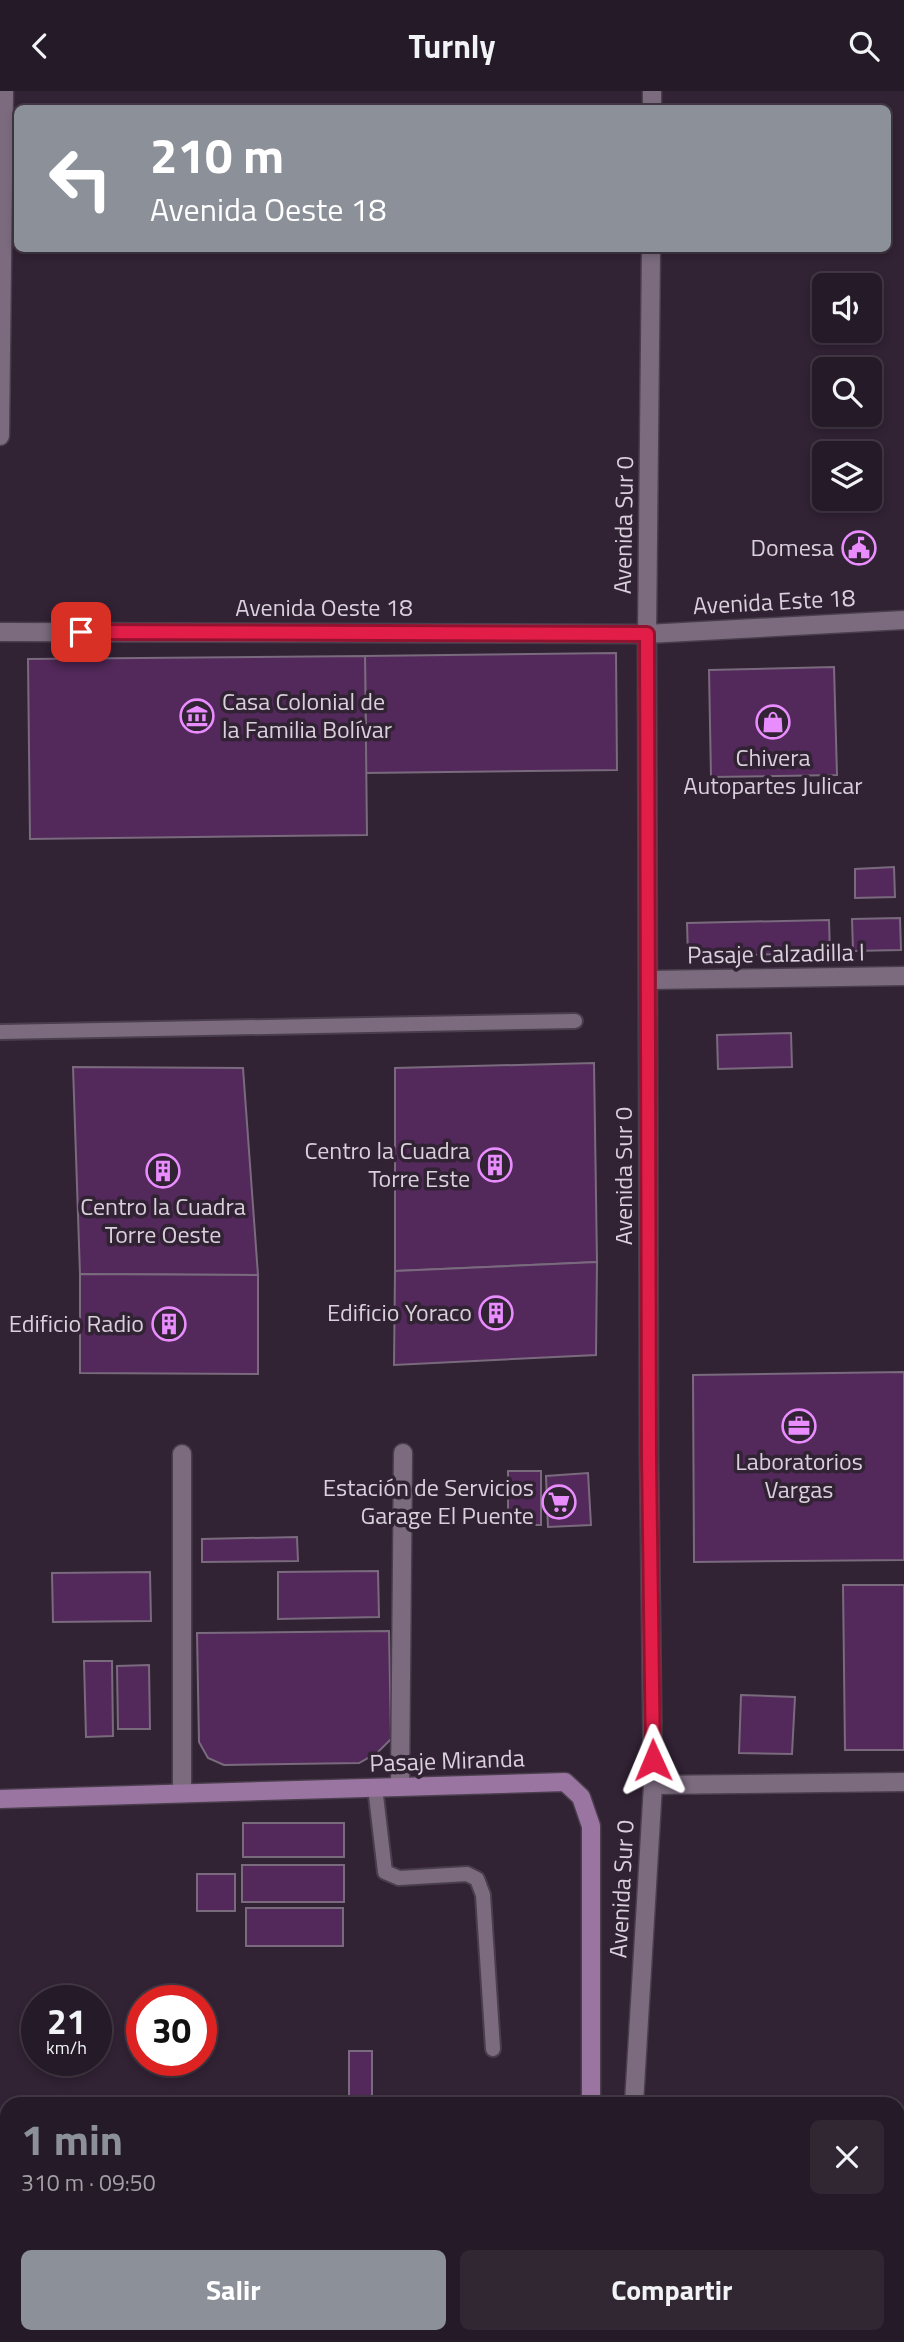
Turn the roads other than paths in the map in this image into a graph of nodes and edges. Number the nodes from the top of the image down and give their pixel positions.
1 (4, 91) edge
2 (651, 252) edge
3 (0, 436) edge
4 (904, 620) edge
5 (0, 632) edge
6 (647, 634) junction
7 (904, 976) edge
8 (649, 980) junction
9 (575, 1021) dead end
10 (0, 1032) edge
11 (403, 1453) dead end
12 (182, 1454) dead end
13 (904, 1781) edge
14 (653, 1785) junction
15 (375, 1787) junction
16 (400, 1787) junction
17 (182, 1793) junction
18 (0, 1799) edge
19 (493, 2049) dead end
20 (591, 2097) edge
21 (634, 2097) edge

1 - 3 street
2 - 6 street, Avenida Sur 0
4 - 6 street, Avenida Este 18
5 - 6 street, Avenida Oeste 18
6 - 8 street, Avenida Sur 0
7 - 8 street, Pasaje Calzadilla I
8 - 14 street, Avenida Sur 0
9 - 10 lane
11 - 16 street
12 - 17 street
13 - 14 street
14 - 21 street, Avenida Sur 0
15 - 16 main road, Pasaje Miranda
15 - 17 main road, Pasaje Miranda
15 - 19 lane
16 - 20 main road, Pasaje Miranda
17 - 18 main road, Pasaje Miranda

